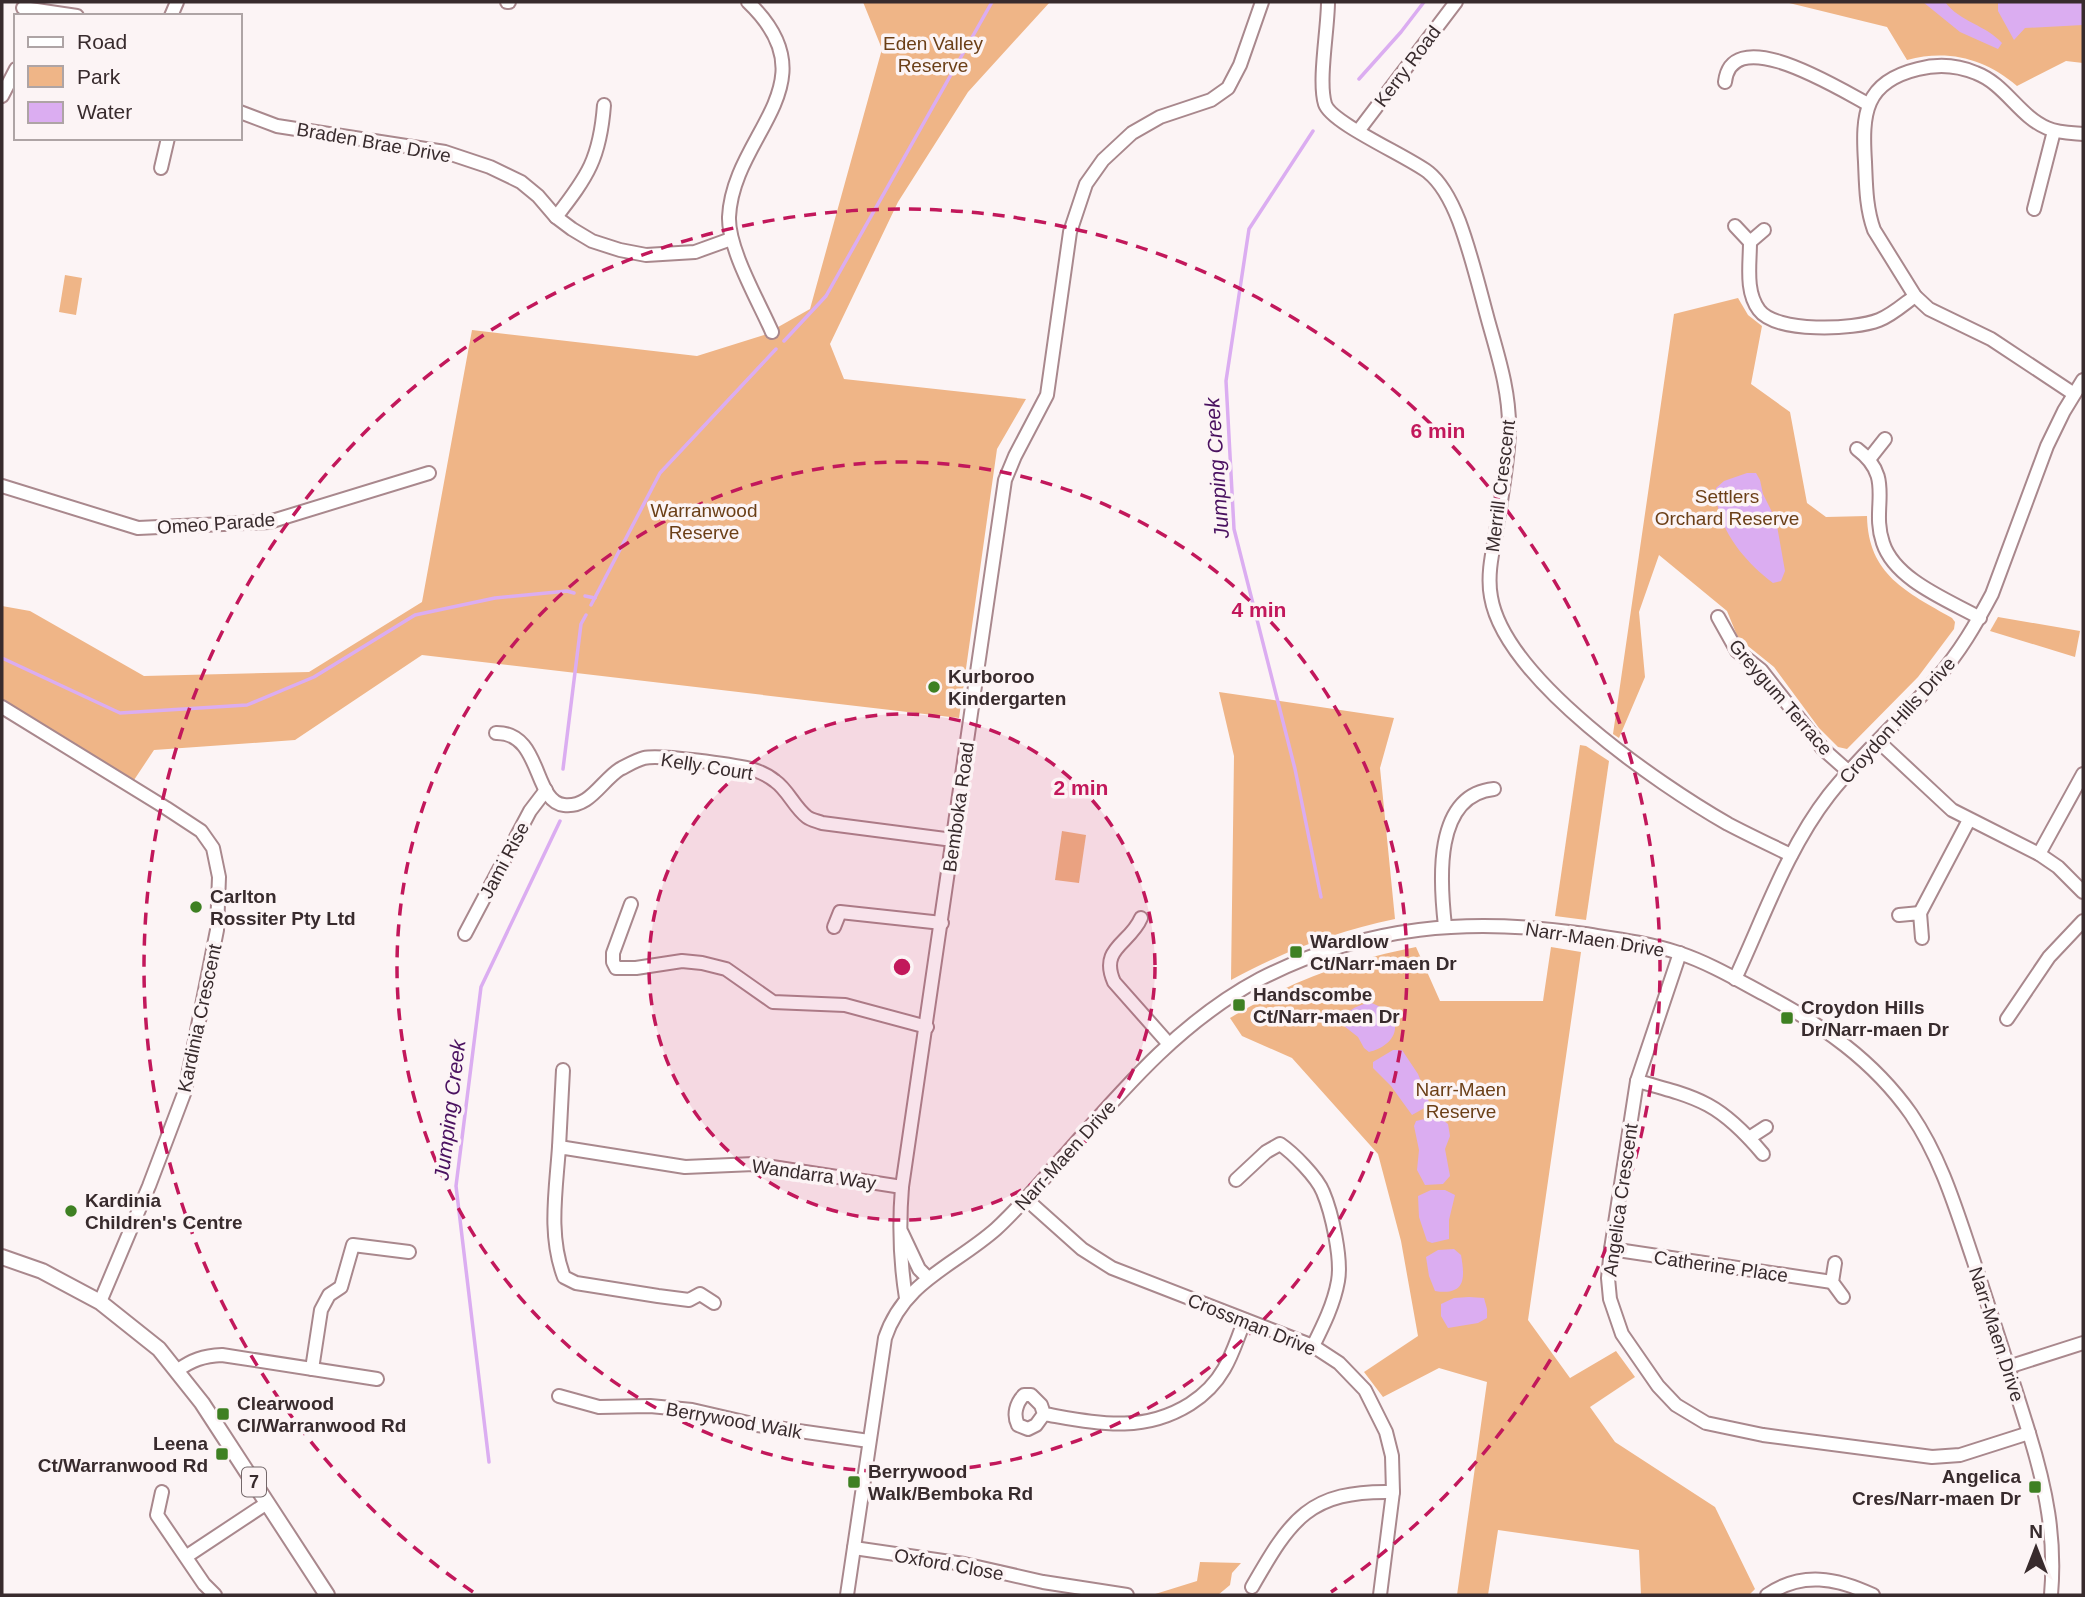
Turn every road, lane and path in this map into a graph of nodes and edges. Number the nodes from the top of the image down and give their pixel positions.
1 (748, 2) edge
2 (1262, 2) edge
3 (1328, 2) edge
4 (1456, 2) edge
5 (23, 8) edge
6 (64, 14) edge
7 (14, 73) edge
8 (1726, 82) dead end
9 (2, 96) edge
10 (1868, 104) junction
11 (604, 105) dead end
12 (242, 113) edge
13 (1359, 130) junction
14 (2054, 131) junction
15 (2083, 134) edge
16 (168, 140) edge
17 (161, 168) dead end
18 (2034, 209) dead end
19 (556, 217) junction
20 (1735, 226) dead end
21 (1764, 230) dead end
22 (731, 239) junction
23 (1751, 242) junction
24 (1915, 296) junction
25 (772, 332) dead end
26 (2083, 380) edge
27 (2074, 394) junction
28 (1885, 439) dead end
29 (1857, 449) dead end
30 (1870, 458) junction
31 (429, 473) dead end
32 (2, 486) edge
33 (1718, 617) dead end
34 (1980, 618) junction
35 (2, 707) edge
36 (496, 733) dead end
37 (1878, 741) junction
38 (1849, 772) junction
39 (2083, 774) edge
40 (1493, 789) dead end
41 (546, 790) junction
42 (1969, 820) junction
43 (953, 840) junction
44 (2039, 854) junction
45 (1791, 855) junction
46 (2083, 892) edge
47 (631, 904) dead end
48 (1920, 913) junction
49 (1899, 915) dead end
50 (1141, 918) dead end
51 (2083, 921) edge
52 (942, 923) junction
53 (1445, 926) junction
54 (834, 927) dead end
55 (465, 934) dead end
56 (1922, 938) dead end
57 (1680, 953) junction
58 (1735, 979) junction
59 (2007, 1019) dead end
60 (927, 1027) junction
61 (1168, 1043) junction
62 (563, 1070) dead end
63 (1637, 1080) junction
64 (1766, 1127) dead end
65 (1749, 1138) junction
66 (559, 1147) junction
67 (1763, 1154) dead end
68 (1236, 1180) dead end
69 (902, 1186) junction
70 (1026, 1199) junction
71 (900, 1228) junction
72 (1611, 1249) junction
73 (409, 1252) dead end
74 (2, 1257) edge
75 (1835, 1263) dead end
76 (928, 1278) junction
77 (1832, 1282) junction
78 (1843, 1297) dead end
79 (906, 1298) junction
80 (100, 1302) junction
81 (714, 1303) dead end
82 (1245, 1320) junction
83 (2083, 1343) edge
84 (1314, 1346) junction
85 (2008, 1367) junction
86 (312, 1368) junction
87 (177, 1370) junction
88 (377, 1379) dead end
89 (559, 1396) dead end
90 (1044, 1414) dead end
91 (2029, 1433) junction
92 (869, 1441) junction
93 (162, 1492) dead end
94 (1393, 1492) junction
95 (267, 1503) junction
96 (854, 1548) junction
97 (187, 1556) junction
98 (1252, 1587) dead end
99 (215, 1595) edge
100 (327, 1595) edge
101 (847, 1595) edge
102 (1127, 1595) edge
103 (1380, 1595) edge
104 (1767, 1595) edge
105 (1873, 1595) edge
106 (2051, 1595) edge

1 - 22 street
2 - 43 street, Bemboka Road
3 - 13 street, Merrill Crescent
4 - 13 street, Kerry Road
5 - 6 street
7 - 9 street
8 - 10 street
10 - 14 street
10 - 24 street
11 - 19 street
12 - 19 street, Braden Brae Drive
13 - 45 street, Merrill Crescent
14 - 15 street
14 - 18 street
16 - 17 street
19 - 22 street, Braden Brae Drive
20 - 23 street
21 - 23 street
22 - 25 street
23 - 24 street
24 - 27 street
26 - 27 street, Croydon Hills Drive
27 - 34 street, Croydon Hills Drive
28 - 30 street
29 - 30 street
30 - 34 street
31 - 32 street, Omeo Parade
33 - 38 street, Greygum Terrace
34 - 37 street, Croydon Hills Drive
35 - 80 street, Kardinia Crescent
36 - 41 street
37 - 38 street, Croydon Hills Drive
37 - 42 street
38 - 45 street, Croydon Hills Drive
39 - 44 street
40 - 53 street
41 - 43 street, Kelly Court
41 - 55 street, Jami Rise
42 - 44 street
42 - 48 street
43 - 52 street, Bemboka Road
44 - 46 street
45 - 58 street, Croydon Hills Drive
47 - 60 street
48 - 49 street
48 - 56 street
50 - 61 street
51 - 59 street
52 - 54 street
52 - 60 street, Bemboka Road
53 - 57 street, Narr-Maen Drive
53 - 61 street, Narr-Maen Drive
57 - 58 street, Narr-Maen Drive
57 - 63 street, Angelica Crescent
58 - 85 street, Narr-Maen Drive
60 - 69 street, Bemboka Road
61 - 70 street, Narr-Maen Drive
62 - 66 street
63 - 65 street
63 - 72 street, Angelica Crescent
64 - 65 street
65 - 67 street
66 - 69 street, Wandarra Way
66 - 81 street
68 - 84 street
69 - 71 street, Bemboka Road
70 - 76 street, Narr-Maen Drive
70 - 82 street, Crossman Drive
71 - 76 street, Bemboka Road
71 - 79 street, Bemboka Road
72 - 77 street, Catherine Place
72 - 91 street, Angelica Crescent
73 - 86 street
74 - 80 main road, 7
75 - 77 street
76 - 79 street
77 - 78 street
79 - 92 street
80 - 87 main road, 7
82 - 84 street, Crossman Drive
82 - 90 street
83 - 85 street
84 - 94 street, Crossman Drive
85 - 91 street, Narr-Maen Drive
86 - 87 street
86 - 88 street
87 - 95 main road, 7
89 - 92 street, Berrywood Walk
91 - 106 street, Narr-Maen Drive
92 - 96 street
93 - 97 street
94 - 98 street
94 - 103 street, Crossman Drive
95 - 97 street
95 - 100 main road, 7
96 - 101 street
96 - 102 street, Oxford Close
97 - 99 street
104 - 105 street

